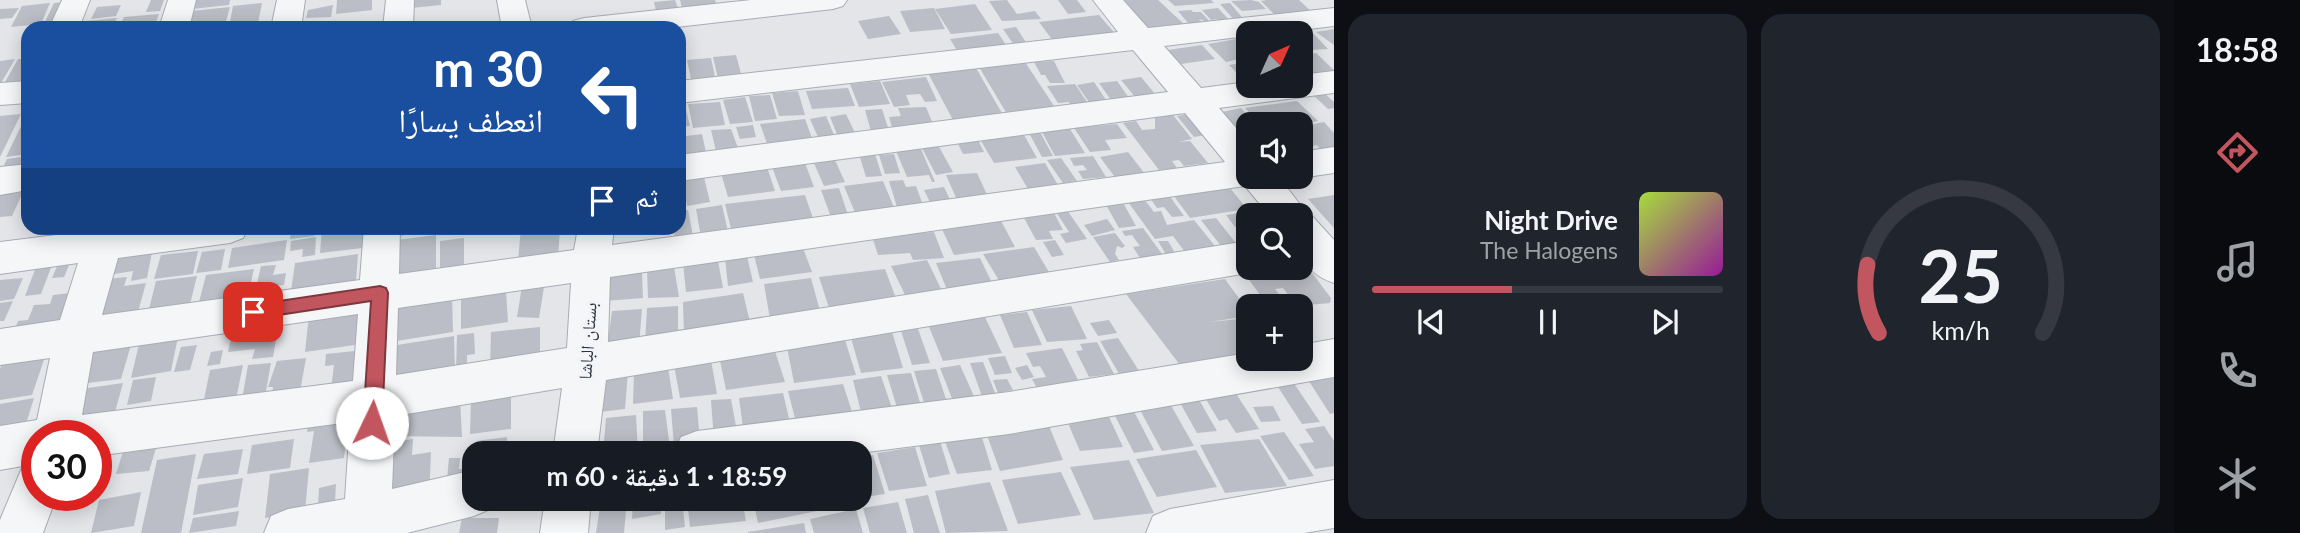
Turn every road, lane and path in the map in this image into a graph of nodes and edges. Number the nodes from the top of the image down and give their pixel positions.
1 (76, 0) edge
2 (182, 0) edge
3 (291, 0) edge
4 (400, 0) edge
5 (511, 0) edge
6 (833, 0) edge
7 (1107, 0) edge
8 (632, 17) edge
9 (1334, 17) edge
10 (67, 21) edge
11 (176, 21) edge
12 (287, 21) edge
13 (398, 21) edge
14 (516, 21) edge
15 (615, 21) edge
16 (1142, 40) junction
17 (1334, 82) edge
18 (686, 91) edge
19 (21, 92) edge
20 (0, 94) edge
21 (1193, 101) junction
22 (1236, 151) edge
23 (1334, 160) edge
24 (1313, 163) edge
25 (686, 167) edge
26 (1236, 173) edge
27 (21, 178) edge
28 (0, 181) edge
29 (1268, 189) edge
30 (1280, 203) edge
31 (382, 235) edge
32 (684, 235) edge
33 (686, 235) edge
34 (105, 236) edge
35 (594, 245) edge
36 (0, 258) edge
37 (1236, 259) edge
38 (380, 293) junction
39 (75, 338) junction
40 (0, 347) edge
41 (1334, 358) edge
42 (587, 363) junction
43 (374, 398) junction
44 (58, 420) edge
45 (112, 432) edge
46 (577, 441) edge
47 (791, 441) edge
48 (21, 445) edge
49 (0, 448) edge
50 (462, 497) edge
51 (1334, 504) edge
52 (27, 511) edge
53 (567, 511) edge
54 (367, 526) edge
55 (19, 533) edge
56 (288, 533) edge
57 (564, 533) edge
58 (1170, 533) edge

1 - 10 street
2 - 11 street
3 - 12 street
4 - 13 street
5 - 14 street
6 - 8 street
7 - 16 street
8 - 15 street
9 - 16 street
16 - 18 street
16 - 21 street
17 - 21 street
19 - 20 street
21 - 22 street
21 - 25 street
23 - 24 street
26 - 33 street
27 - 28 street
29 - 30 street
31 - 38 street
32 - 35 street
34 - 36 street
34 - 39 street
35 - 38 street
35 - 42 street, بستان الباشا
37 - 42 street
38 - 39 street
38 - 43 street
39 - 40 street
39 - 44 street
41 - 47 street
42 - 43 street
42 - 46 street, بستان الباشا
43 - 45 street
43 - 54 street
48 - 49 street
50 - 54 street
51 - 58 street
52 - 55 street
53 - 57 street
54 - 56 street

